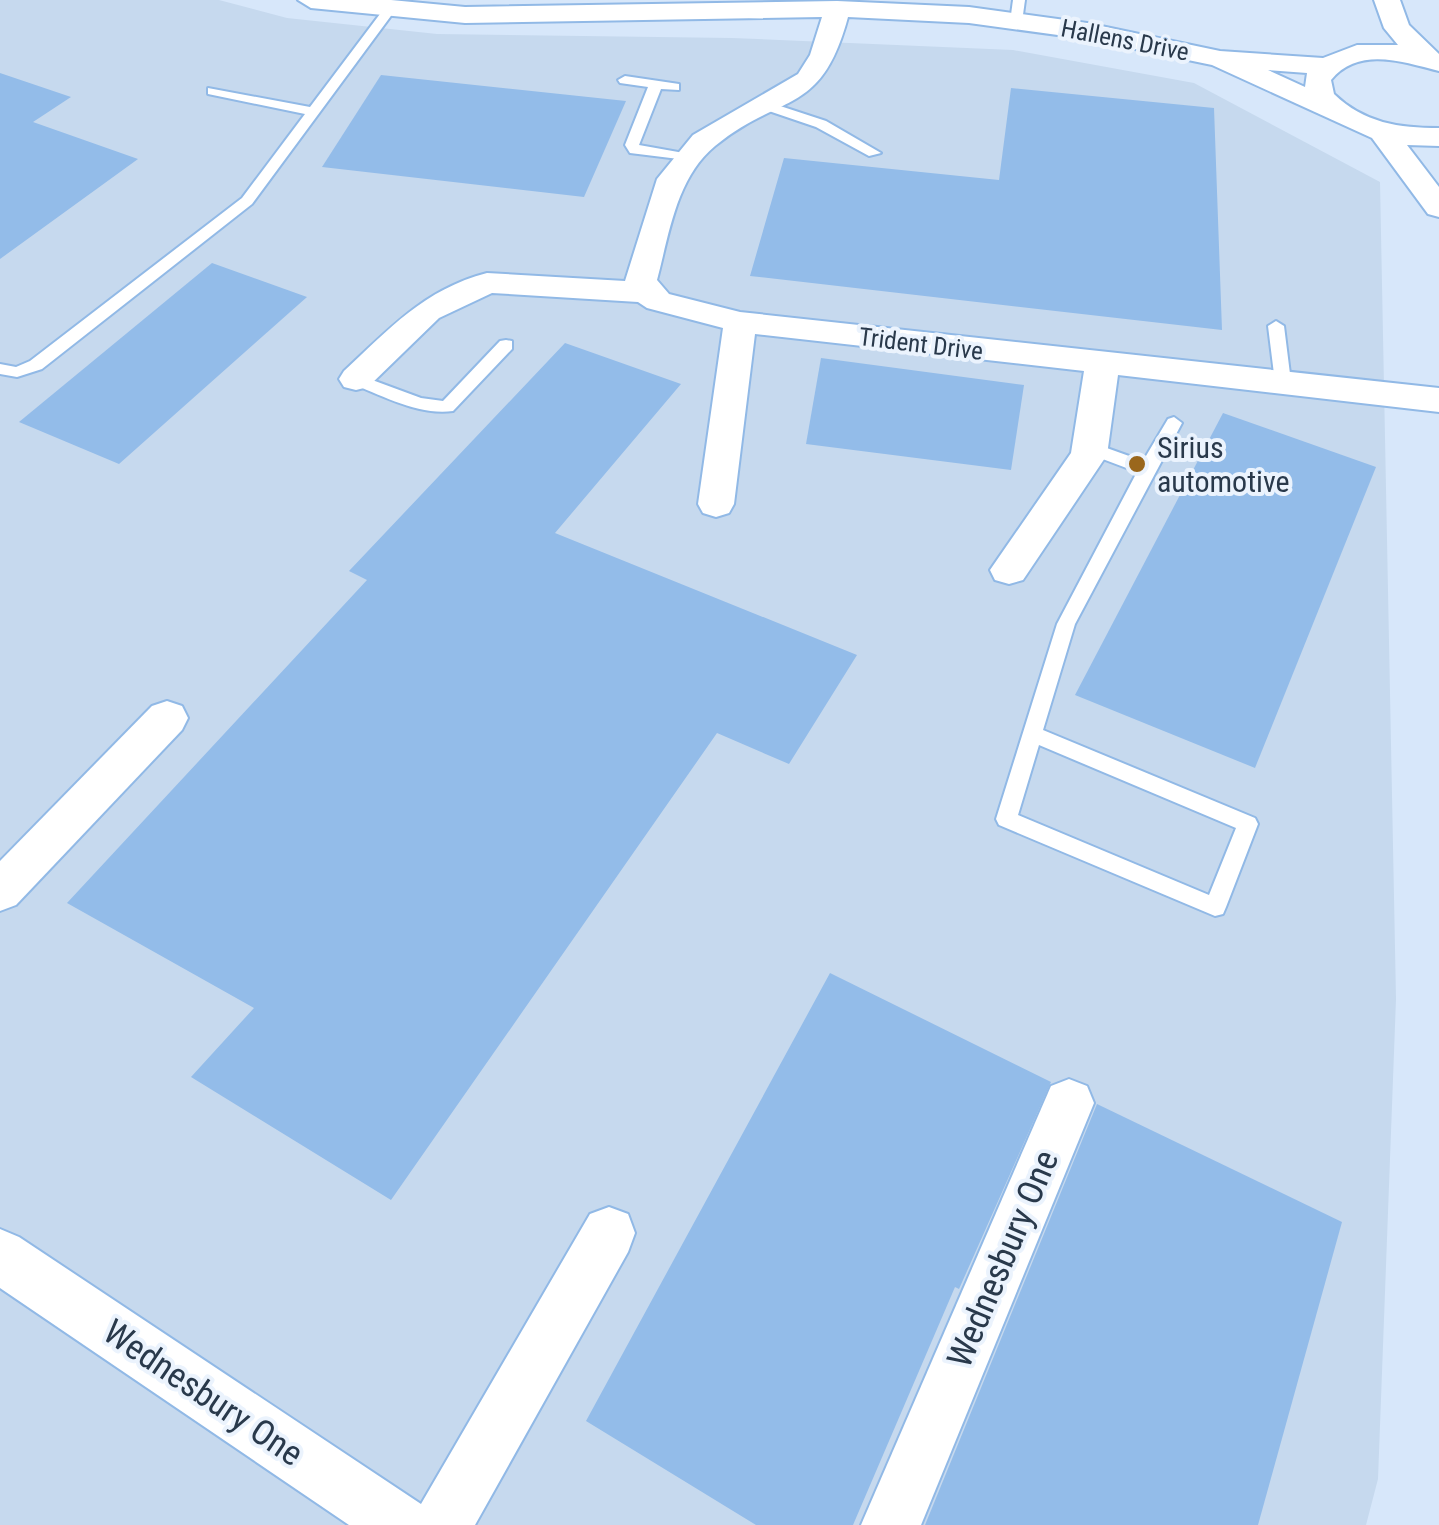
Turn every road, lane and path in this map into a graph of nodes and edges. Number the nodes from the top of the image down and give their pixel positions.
1 (311, 0) edge
2 (1378, 0) edge
3 (1387, 0) edge
4 (596, 8) edge
5 (837, 9) junction
6 (390, 10) junction
7 (1017, 11) edge
8 (1220, 58) junction
9 (1336, 60) junction
10 (1434, 61) edge
11 (625, 80) dead end
12 (656, 84) junction
13 (674, 86) dead end
14 (213, 90) dead end
15 (768, 106) junction
16 (1332, 109) junction
17 (315, 112) junction
18 (1382, 133) junction
19 (1439, 137) edge
20 (874, 153) dead end
21 (690, 158) junction
22 (1439, 208) edge
23 (646, 292) junction
24 (740, 322) junction
25 (1276, 326) dead end
26 (506, 345) dead end
27 (1102, 365) junction
28 (0, 368) edge
29 (356, 379) joint
30 (1283, 382) junction
31 (1439, 400) edge
32 (1174, 423) dead end
33 (1090, 448) junction
34 (1147, 469) junction
35 (716, 504) dead end
36 (1009, 570) dead end
37 (166, 718) dead end
38 (1030, 733) junction
39 (0, 891) edge
40 (1069, 1104) dead end
41 (609, 1233) dead end
42 (2, 1260) edge
43 (401, 1525) edge
44 (442, 1525) edge
45 (891, 1525) edge

1 - 6 street, Hallens Drive
2 - 9 street
3 - 10 street
4 - 5 street, Hallens Drive
4 - 6 street, Hallens Drive
5 - 7 street, Hallens Drive
5 - 15 street
6 - 17 lane
7 - 8 street, Hallens Drive
8 - 9 street, Hallens Drive
8 - 16 street, Hallens Drive
9 - 10 street, Hallens Drive
9 - 16 street
11 - 12 lane
12 - 13 lane
12 - 21 lane
14 - 17 lane
15 - 20 lane
15 - 21 street
16 - 18 street, Hallens Drive
17 - 28 lane
18 - 19 street
18 - 22 street
21 - 23 street
23 - 24 street, Trident Drive
23 - 29 street, Trident Drive
24 - 27 street, Trident Drive
24 - 35 street
25 - 30 lane
26 - 29 lane
27 - 30 street, Trident Drive
27 - 33 street
30 - 31 street, Trident Drive
32 - 34 lane
33 - 34 lane
33 - 36 street
34 - 38 lane
37 - 39 street
38 - 38 lane
40 - 45 street, Wednesbury One
41 - 44 street
42 - 43 street, Wednesbury One

